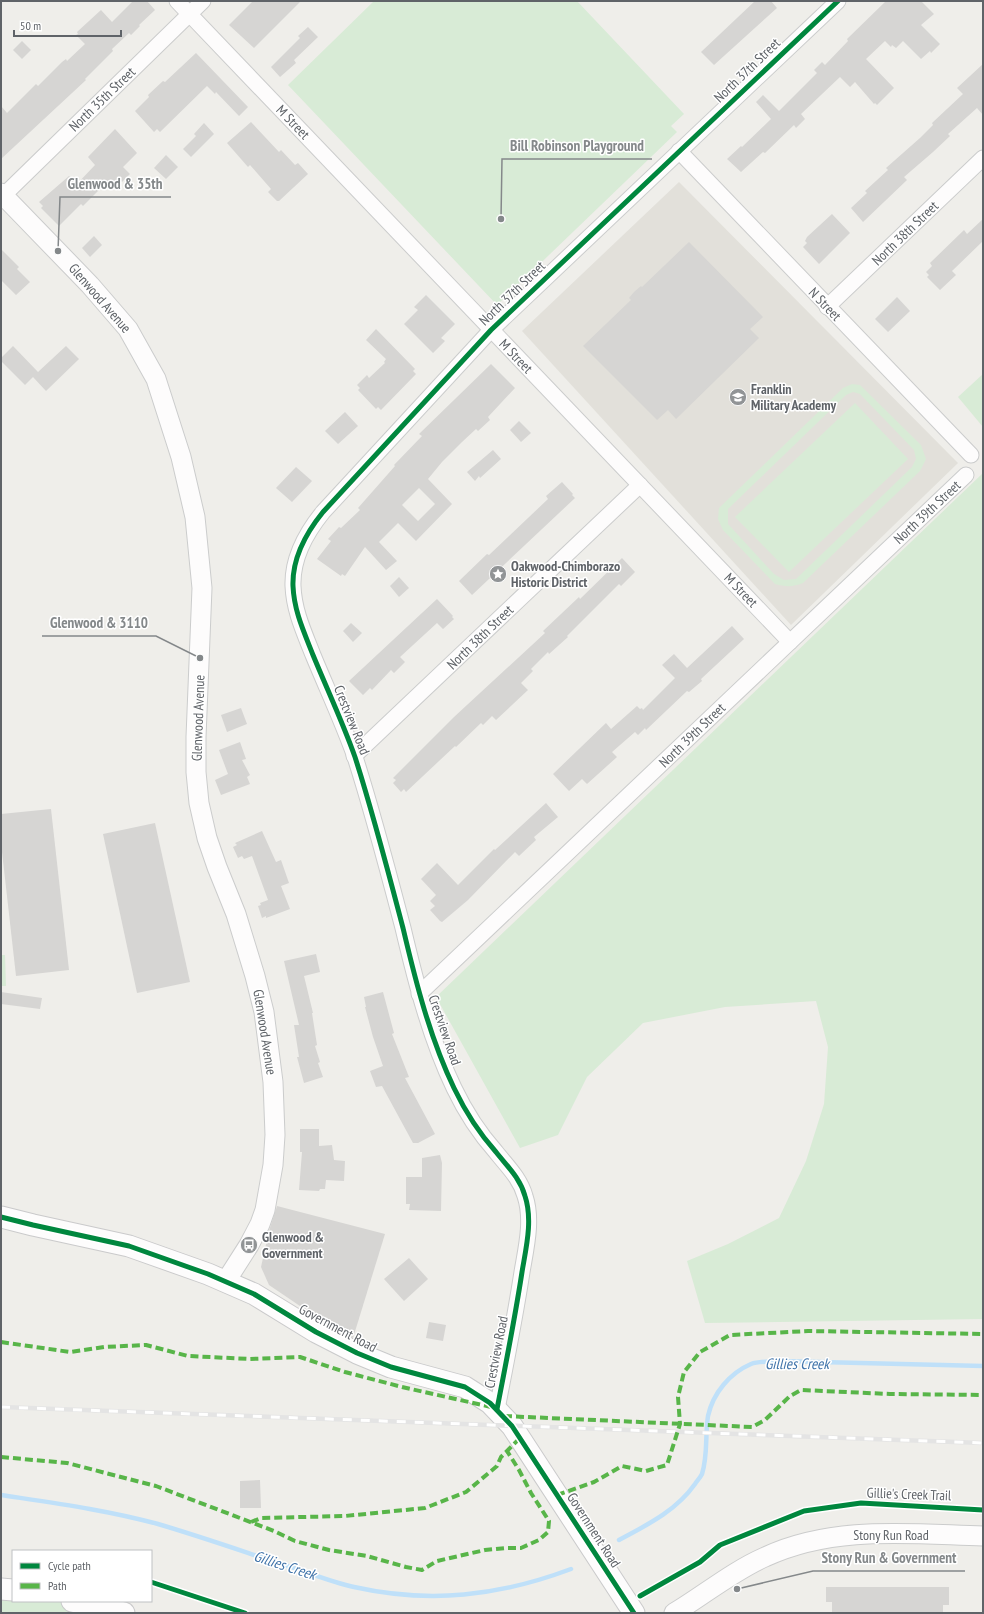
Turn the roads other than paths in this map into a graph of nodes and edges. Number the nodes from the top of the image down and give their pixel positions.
1 (176, 1) edge
2 (203, 1) edge
3 (838, 1) edge
4 (189, 14) junction
5 (679, 151) junction
6 (983, 158) edge
7 (2, 196) edge
8 (828, 307) junction
9 (491, 330) junction
10 (971, 456) dead end
11 (966, 475) dead end
12 (640, 484) junction
13 (790, 642) junction
14 (311, 650) joint
15 (354, 756) junction
16 (419, 994) junction
17 (1, 1217) edge
18 (226, 1282) junction
19 (497, 1409) junction
20 (983, 1536) edge
21 (1, 1589) edge
22 (12, 1590) edge
23 (76, 1602) edge
24 (124, 1613) edge
25 (634, 1613) edge
26 (674, 1613) edge

1 - 4 street, M Street
2 - 4 street, North 35th Street
3 - 5 street, North 37th Street
4 - 7 street, North 35th Street
4 - 9 street, M Street
5 - 8 street, N Street
5 - 9 street, North 37th Street
6 - 8 street, North 38th Street
7 - 18 street, Glenwood Avenue
8 - 10 street, N Street
9 - 12 street, M Street
9 - 14 street, North 37th Street
11 - 13 street, North 39th Street
12 - 13 street, M Street
12 - 15 street, North 38th Street
13 - 16 street, North 39th Street
14 - 15 street, Crestview Road
15 - 16 street, Crestview Road
16 - 19 street, Crestview Road
17 - 18 main road, Government Road
18 - 19 main road, Government Road
19 - 25 main road, Government Road
20 - 26 street, Stony Run Road
21 - 22 main road
23 - 24 main road

